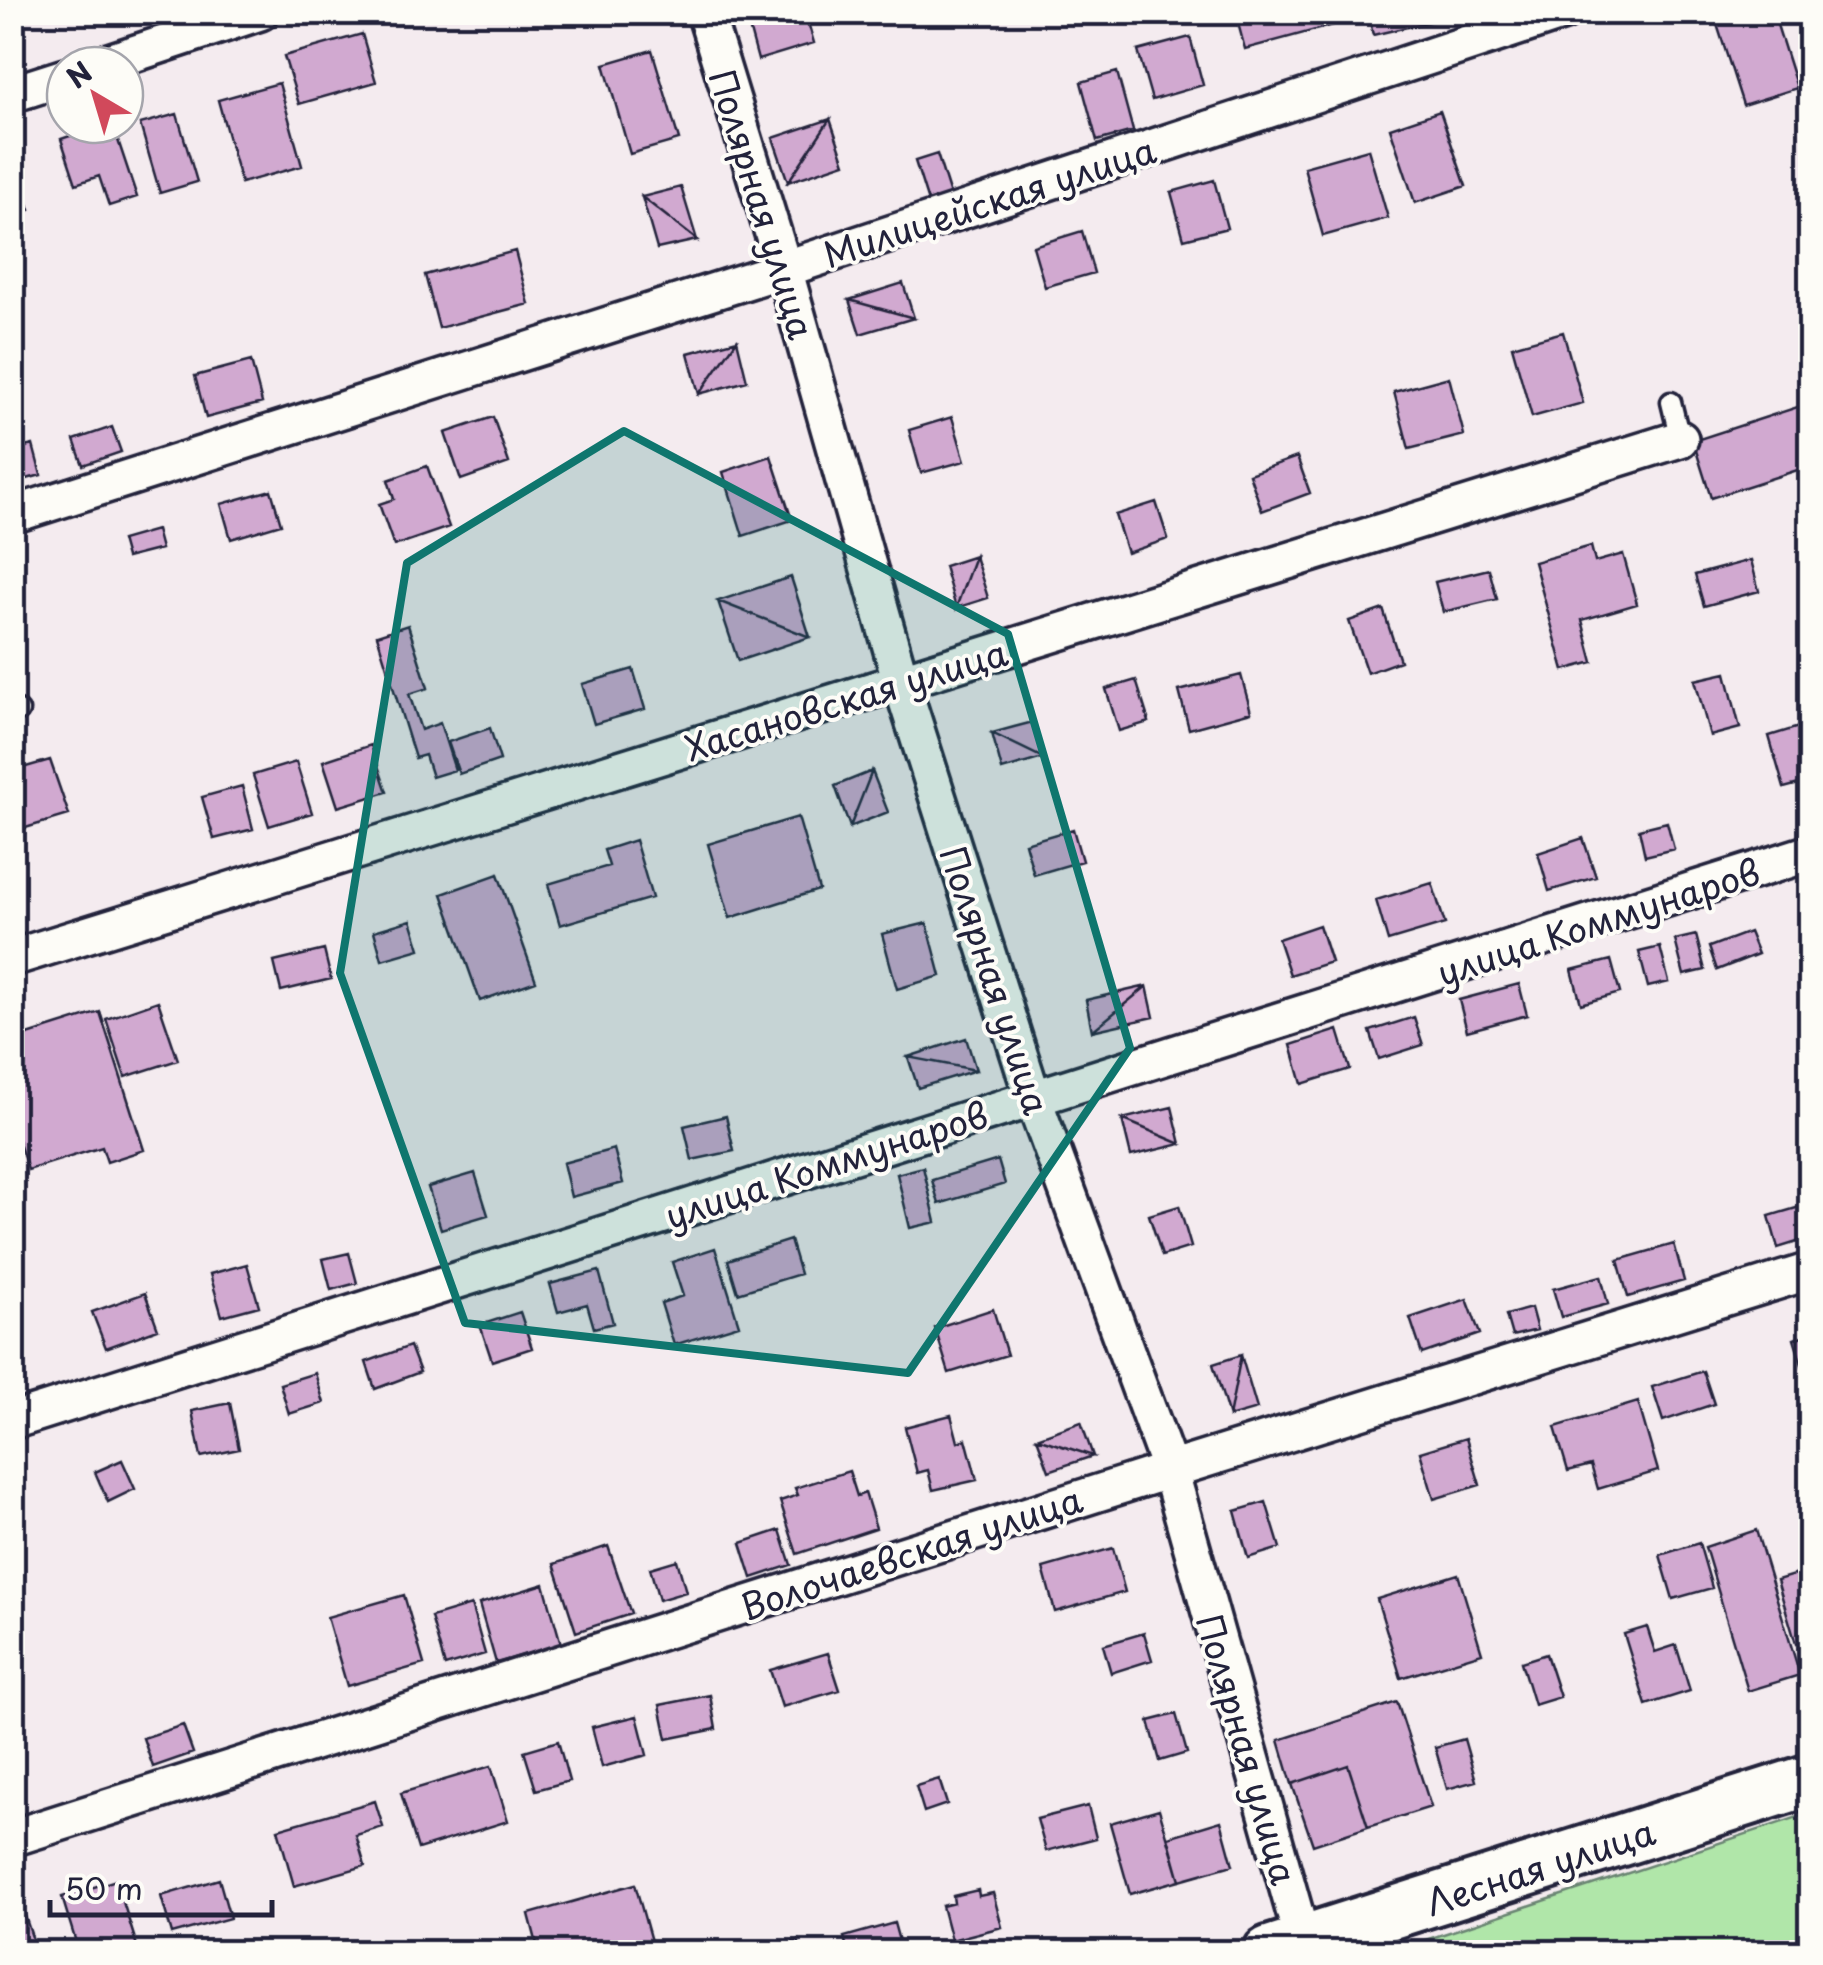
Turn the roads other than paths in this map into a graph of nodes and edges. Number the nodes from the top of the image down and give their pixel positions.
1 (260, 12) edge
2 (704, 12) edge
3 (1564, 12) edge
4 (145, 50) edge
5 (45, 83) edge
6 (12, 94) edge
7 (784, 269) junction
8 (1671, 402) dead end
9 (1680, 439) joint
10 (12, 515) edge
11 (901, 682) junction
12 (1810, 853) edge
13 (12, 958) edge
14 (1033, 1098) junction
15 (1810, 1271) edge
16 (12, 1421) edge
17 (1170, 1470) junction
18 (1810, 1780) edge
19 (12, 1838) edge
20 (1286, 1947) edge

1 - 4 street
2 - 7 street, Полярная улица
3 - 7 street, Милицейская улица
5 - 6 street
7 - 10 street, Милицейская улица
7 - 11 street, Полярная улица
8 - 9 lane
9 - 11 street, Хасановская улица
11 - 13 street, Хасановская улица
11 - 14 street, Полярная улица
12 - 14 street, улица Коммунаров
14 - 16 street, улица Коммунаров
14 - 17 street, Полярная улица
15 - 17 street, Волочаевская улица
17 - 19 street, Волочаевская улица
17 - 20 street, Полярная улица
18 - 20 street, Лесная улица

